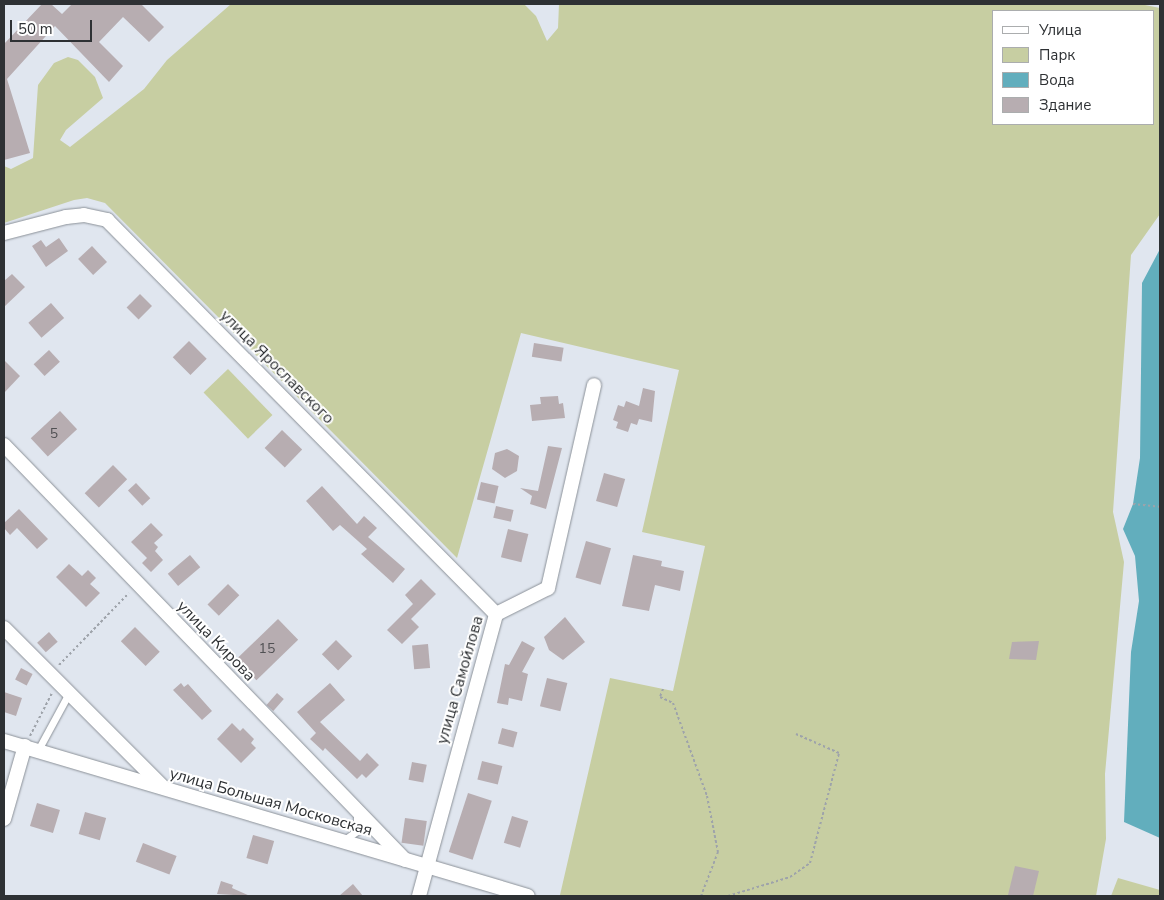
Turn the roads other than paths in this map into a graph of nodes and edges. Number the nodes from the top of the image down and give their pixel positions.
1 (4, 233) edge
2 (594, 385) dead end
3 (4, 445) edge
4 (496, 614) junction
5 (4, 628) edge
6 (69, 692) junction
7 (4, 741) edge
8 (31, 748) junction
9 (164, 788) junction
10 (357, 812) junction
11 (4, 819) edge
12 (342, 841) junction
13 (405, 860) junction
14 (427, 866) junction
15 (419, 896) edge
16 (528, 896) edge

1 - 4 street, улица Ярославского
2 - 4 street, улица Самойлова
3 - 10 street, улица Кирова
4 - 14 street, улица Самойлова
5 - 6 street
6 - 8 lane
6 - 9 street
7 - 8 street, улица Большая Московская
8 - 9 street, улица Большая Московская
8 - 11 street
9 - 12 street, улица Большая Московская
10 - 12 lane
10 - 13 street, улица Кирова
12 - 13 street, улица Большая Московская
13 - 14 street, улица Большая Московская
14 - 15 street, улица Самойлова
14 - 16 street, улица Большая Московская

